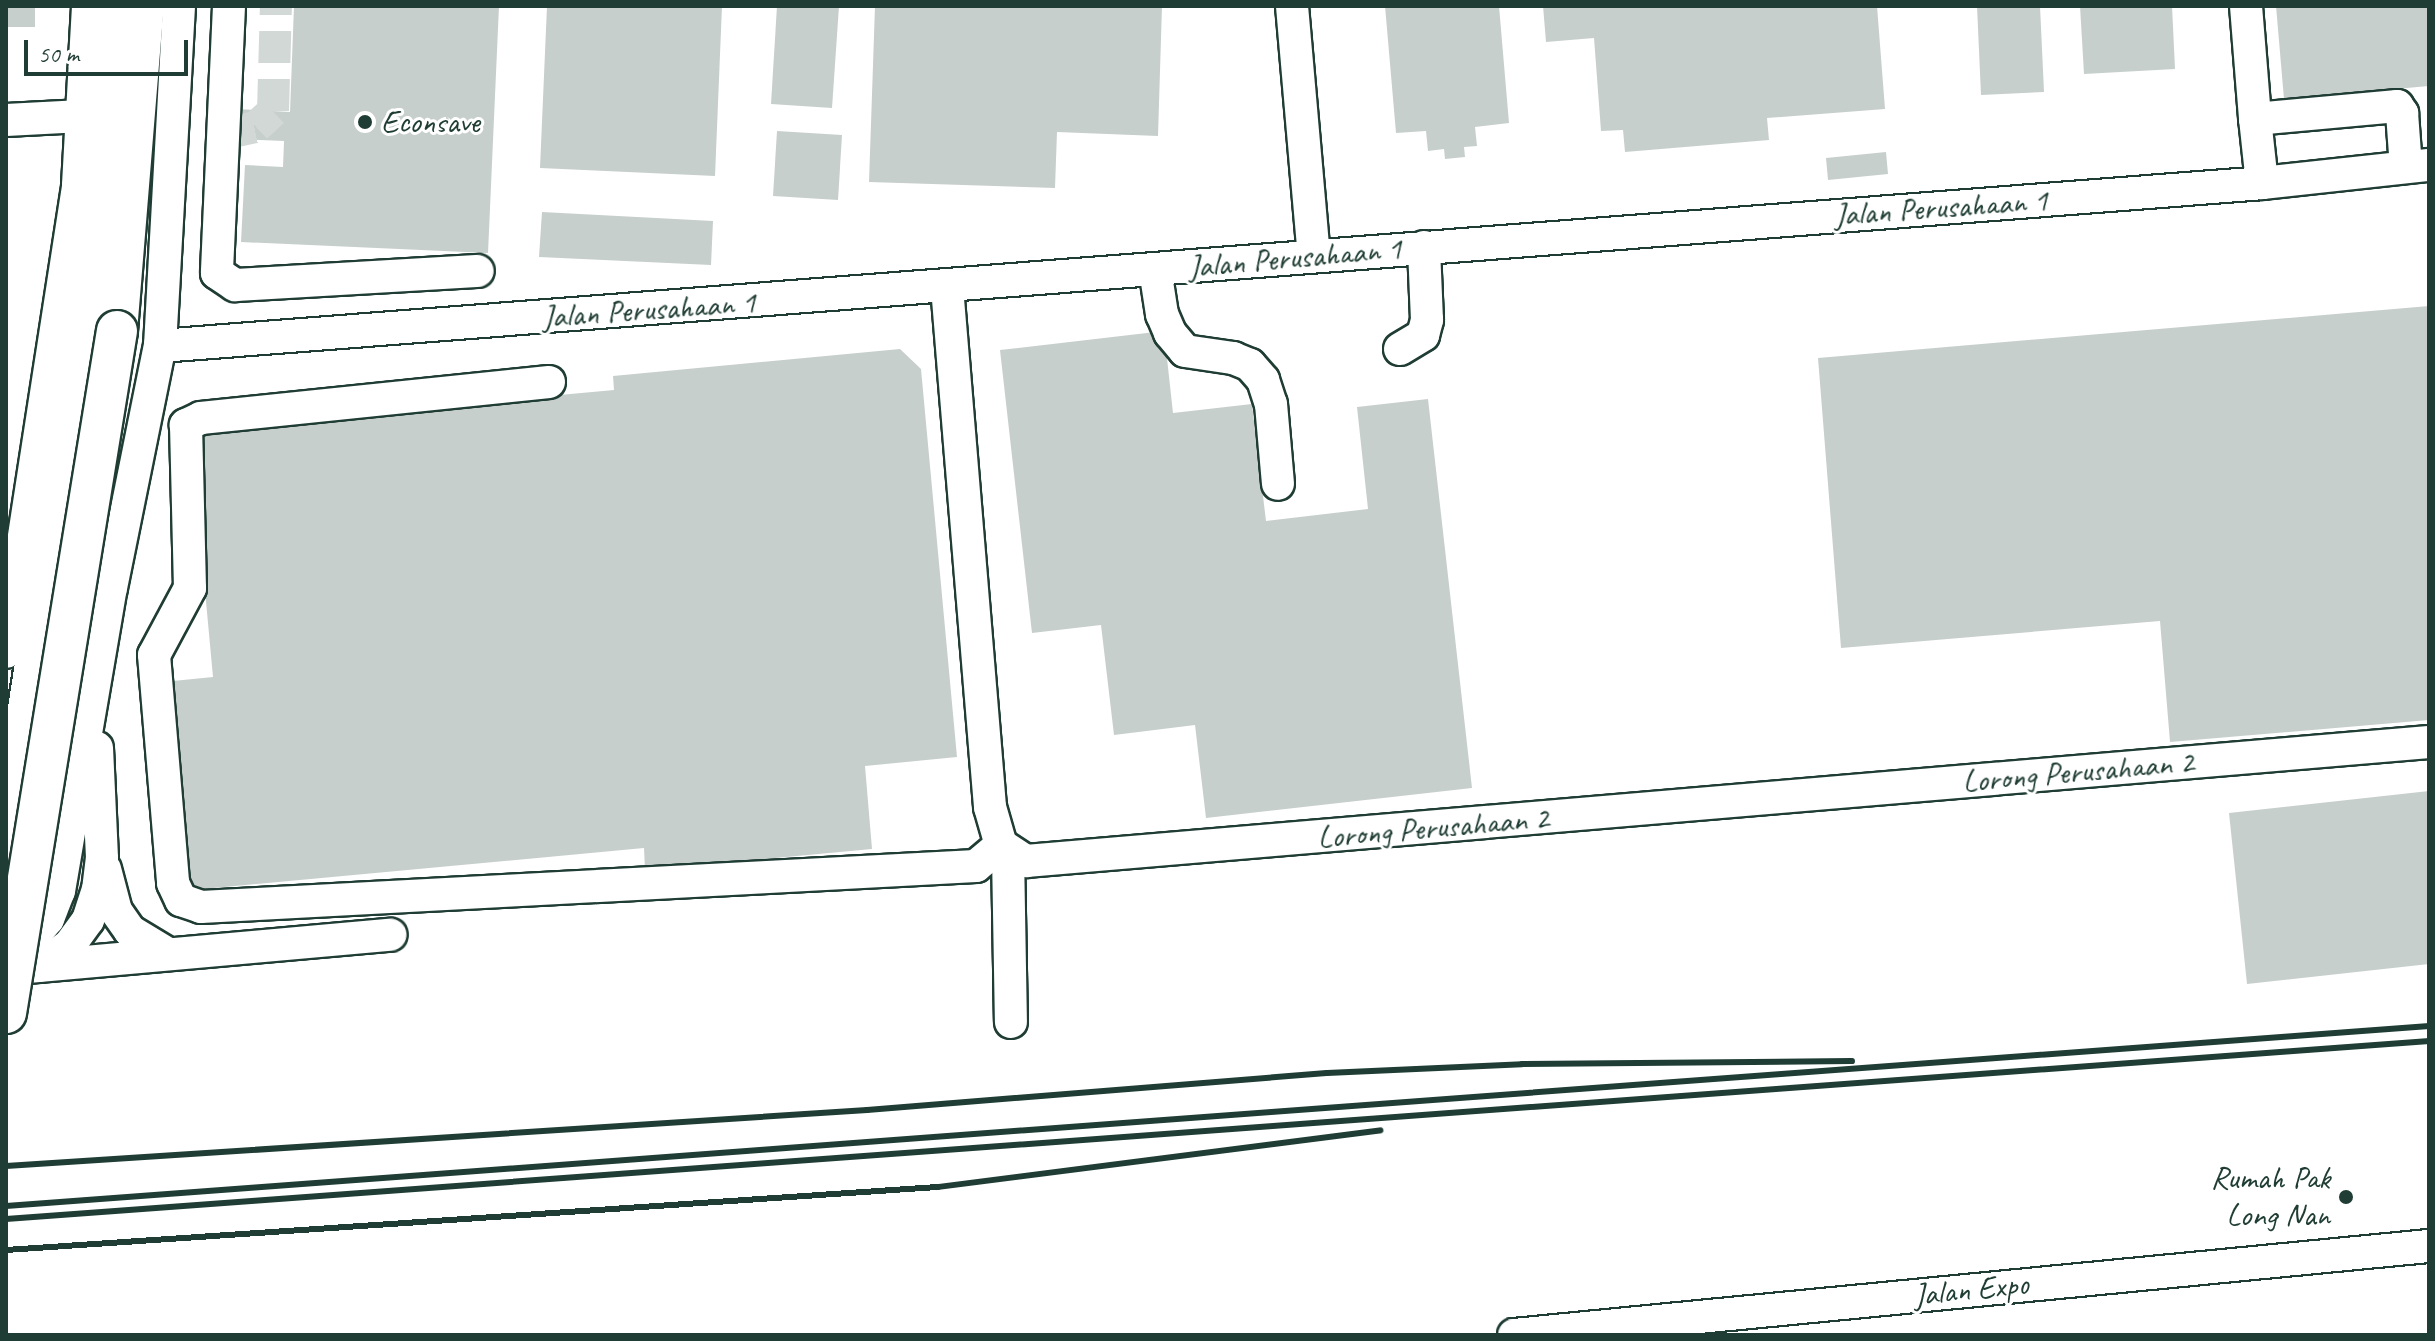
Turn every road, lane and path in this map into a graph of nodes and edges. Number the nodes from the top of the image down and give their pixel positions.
1 (88, 6) edge
2 (115, 6) edge
3 (144, 6) edge
4 (179, 6) edge
5 (229, 6) edge
6 (1292, 6) edge
7 (2246, 6) edge
8 (177, 114) junction
9 (82, 116) junction
10 (2255, 119) junction
11 (6, 120) edge
12 (224, 124) junction
13 (2418, 166) edge
14 (2262, 183) junction
15 (1424, 247) junction
16 (1314, 256) junction
17 (1155, 269) junction
18 (478, 271) dead end
19 (947, 287) junction
20 (103, 329) junction
21 (160, 346) junction
22 (1400, 349) dead end
23 (549, 382) dead end
24 (1278, 484) dead end
25 (6, 652) edge
26 (94, 681) junction
27 (2429, 742) edge
28 (6, 849) edge
29 (1005, 849) junction
30 (102, 858) junction
31 (390, 935) dead end
32 (6, 941) edge
33 (168, 954) junction
34 (39, 967) junction
35 (6, 969) edge
36 (6, 1013) edge
37 (1011, 1022) dead end
38 (2429, 1246) edge
39 (1514, 1335) edge

1 - 9 street
2 - 20 main road
3 - 20 main road
4 - 8 street
5 - 12 street
6 - 16 street
7 - 10 street
8 - 12 street
8 - 21 street
9 - 11 street
9 - 25 street
10 - 13 street
10 - 14 street
12 - 18 street
13 - 14 street, Jalan Perusahaan 1
14 - 15 street, Jalan Perusahaan 1
15 - 16 street, Jalan Perusahaan 1
15 - 22 street
16 - 17 street, Jalan Perusahaan 1
17 - 19 street, Jalan Perusahaan 1
17 - 24 street
19 - 21 street, Jalan Perusahaan 1
19 - 29 street
20 - 28 main road
20 - 36 main road, bridge
21 - 26 street
23 - 29 street
26 - 30 street
26 - 32 street
27 - 29 street, Lorong Perusahaan 2
29 - 37 street
30 - 33 street
30 - 34 street
31 - 33 street
33 - 34 street
34 - 35 street
38 - 39 street, Jalan Expo

